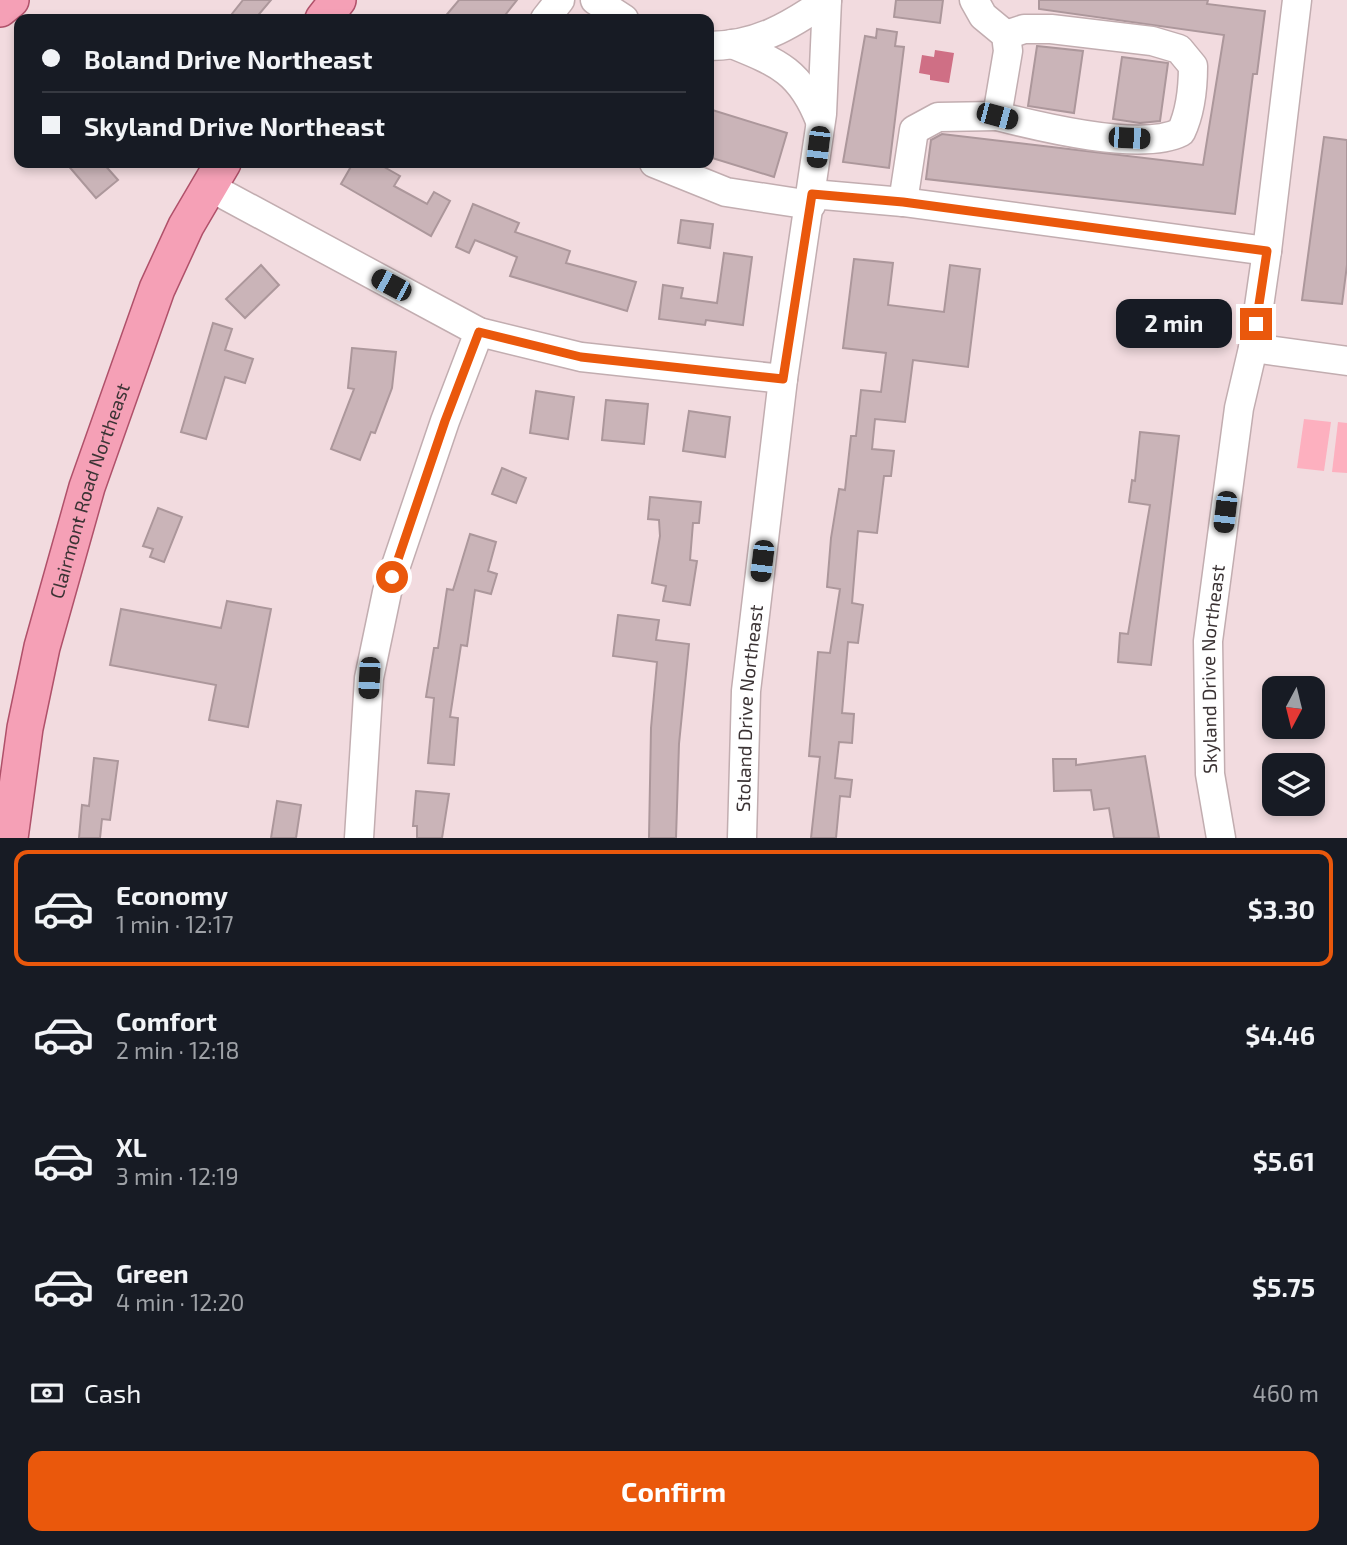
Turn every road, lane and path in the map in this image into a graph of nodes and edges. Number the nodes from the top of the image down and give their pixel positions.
1 (11, 0) edge
2 (338, 0) edge
3 (560, 0) edge
4 (595, 0) edge
5 (827, 0) edge
6 (974, 0) edge
7 (1297, 0) edge
8 (0, 9) edge
9 (327, 14) edge
10 (549, 14) edge
11 (616, 14) edge
12 (1006, 35) junction
13 (720, 45) edge
14 (997, 116) junction
15 (821, 123) junction
16 (666, 168) edge
17 (217, 175) edge
18 (811, 199) junction
19 (903, 202) junction
20 (1267, 251) junction
21 (479, 332) junction
22 (1253, 348) junction
23 (1347, 361) edge
24 (783, 379) junction
25 (10, 838) edge
26 (359, 838) edge
27 (742, 838) edge
28 (1221, 838) edge

1 - 8 main road
2 - 9 main road
3 - 10 street
4 - 11 street
5 - 13 street
5 - 15 street, Stoland Drive Northeast
6 - 12 street
7 - 20 street, Skyland Drive Northeast
12 - 14 street
12 - 14 street
13 - 15 street
14 - 19 street
15 - 18 street, Stoland Drive Northeast
16 - 18 street
17 - 21 street
17 - 25 main road, Clairmont Road Northeast
18 - 19 street
18 - 24 street, Stoland Drive Northeast
19 - 20 street
20 - 22 street, Skyland Drive Northeast
21 - 24 street
21 - 26 street
22 - 23 street
22 - 28 street, Skyland Drive Northeast
24 - 27 street, Stoland Drive Northeast

